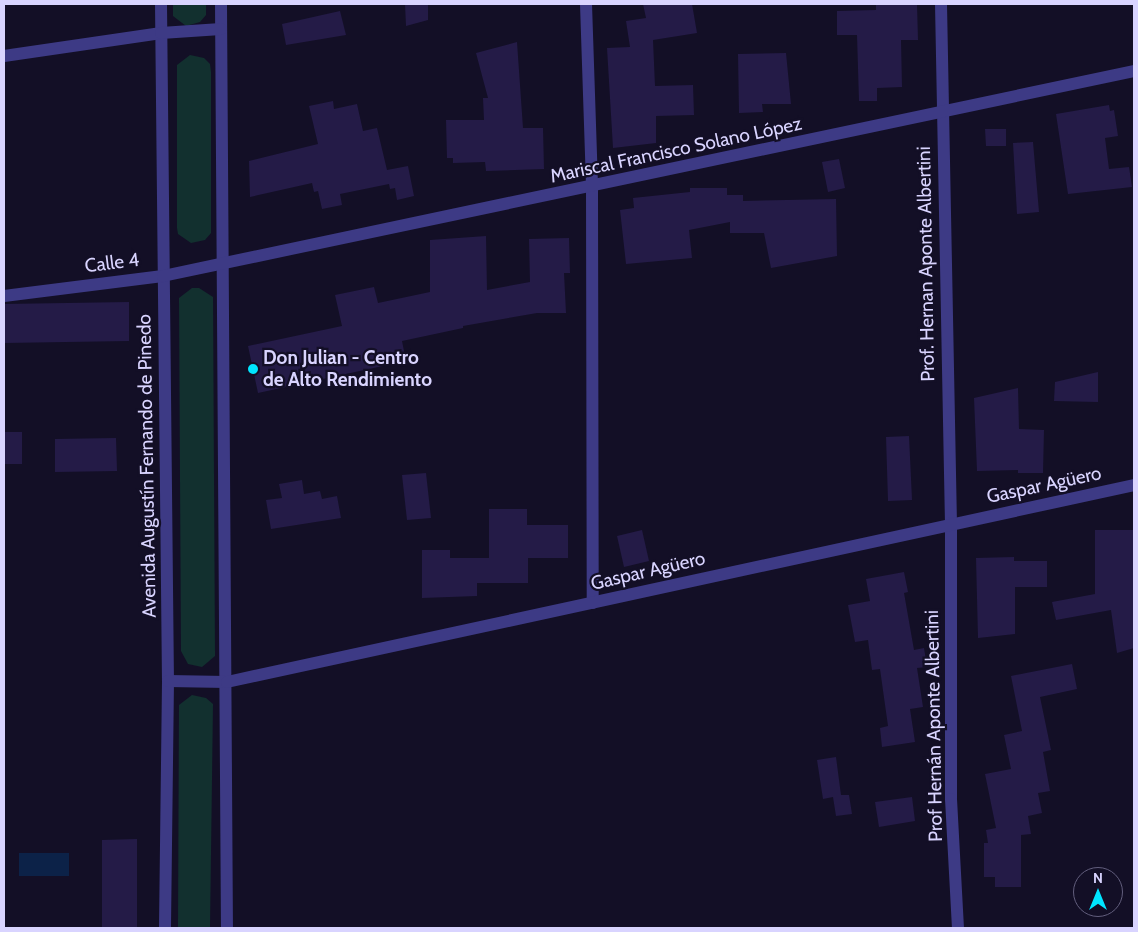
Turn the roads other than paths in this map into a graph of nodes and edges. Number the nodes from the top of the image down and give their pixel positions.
1 (161, 4) edge
2 (221, 4) edge
3 (586, 4) edge
4 (941, 4) edge
5 (221, 29) junction
6 (162, 33) junction
7 (4, 56) edge
8 (1134, 71) edge
9 (941, 112) junction
10 (592, 187) junction
11 (225, 264) junction
12 (163, 276) junction
13 (4, 296) edge
14 (1134, 485) edge
15 (952, 523) junction
16 (593, 603) junction
17 (168, 681) junction
18 (227, 682) junction
19 (165, 928) edge
20 (227, 928) edge
21 (958, 928) edge

1 - 6 street, Avenida Augustín Fernando de Pinedo
2 - 5 street
3 - 10 street
4 - 9 street, Prof. Hernan Aponte Albertini
5 - 6 street
5 - 11 street
6 - 7 street
6 - 12 street, Avenida Augustín Fernando de Pinedo
8 - 9 street, Mariscal Francisco Solano López
9 - 10 street, Mariscal Francisco Solano López
9 - 15 street, Prof. Hernan Aponte Albertini
10 - 11 street, Mariscal Francisco Solano López
10 - 16 street
11 - 12 street, Calle 4
11 - 18 street
12 - 13 street, Calle 4
12 - 17 street, Avenida Augustín Fernando de Pinedo
14 - 15 street, Gaspar Agüero
15 - 16 street, Gaspar Agüero
15 - 21 street, Prof Hernán Aponte Albertini
16 - 18 street, Gaspar Agüero
17 - 18 street, Gaspar Agüero
17 - 19 street, Avenida Augustín Fernando de Pinedo
18 - 20 street

